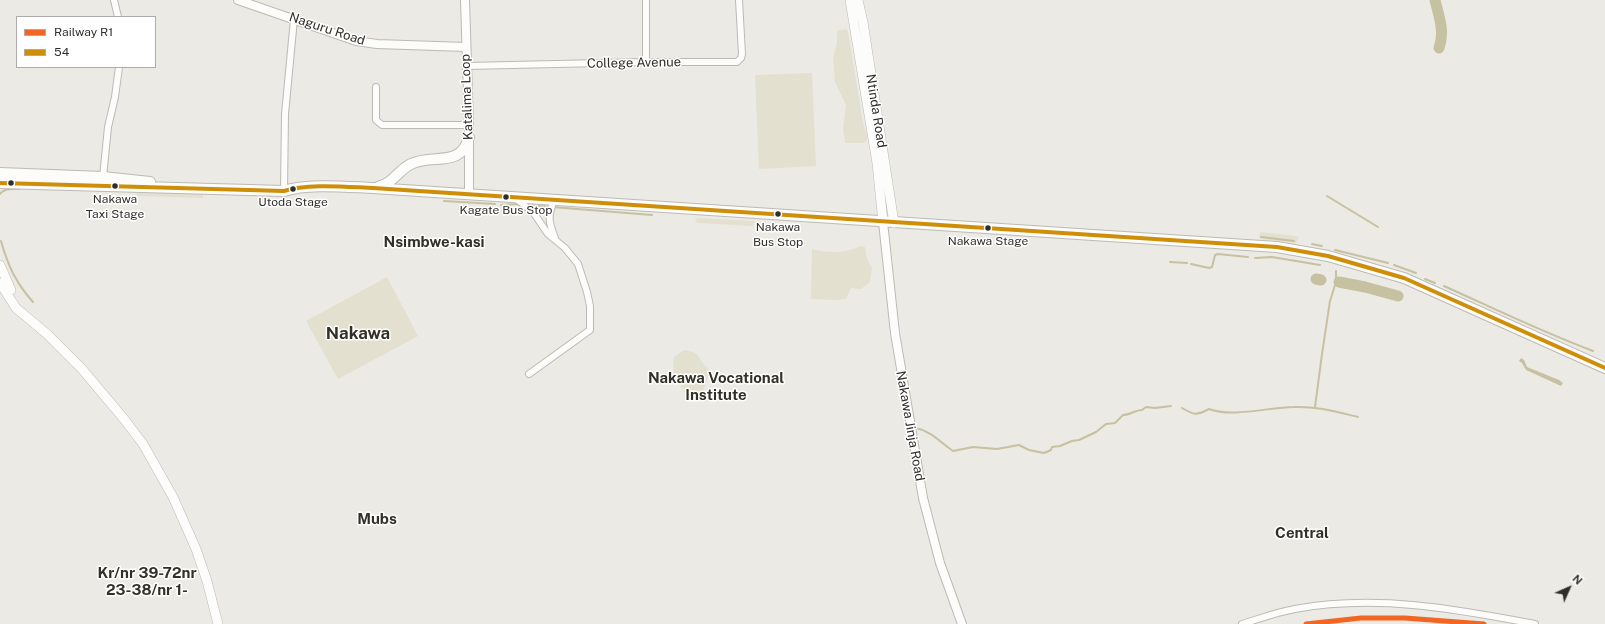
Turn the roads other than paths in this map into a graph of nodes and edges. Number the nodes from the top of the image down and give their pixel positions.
1 (114, 0) edge
2 (238, 0) edge
3 (465, 0) edge
4 (646, 0) edge
5 (739, 0) edge
6 (850, 0) edge
7 (858, 0) edge
8 (118, 16) edge
9 (294, 19) junction
10 (466, 46) junction
11 (646, 62) junction
12 (467, 66) junction
13 (119, 68) edge
14 (376, 86) dead end
15 (469, 126) junction
16 (469, 137) junction
17 (0, 174) edge
18 (103, 177) junction
19 (0, 183) edge
20 (373, 188) junction
21 (287, 189) junction
22 (469, 194) junction
23 (514, 197) junction
24 (554, 200) junction
25 (883, 222) junction
26 (894, 223) junction
27 (556, 239) junction
28 (0, 265) edge
29 (0, 282) edge
30 (38, 326) junction
31 (1605, 368) edge
32 (529, 374) dead end
33 (218, 624) edge
34 (962, 624) edge
35 (1242, 624) edge
36 (1535, 624) edge

1 - 8 street
2 - 9 street, Naguru Road
3 - 10 street, Katalima Loop
4 - 11 street
5 - 11 street, College Avenue
6 - 25 main road, Ntinda Road
7 - 26 main road, Ntinda Road
9 - 10 street, Naguru Road
9 - 21 street
10 - 12 street, Katalima Loop
11 - 12 street, College Avenue
12 - 15 street, Katalima Loop
13 - 18 street
14 - 15 street
15 - 16 street, Katalima Loop
16 - 20 highway
16 - 22 street, Katalima Loop
17 - 18 highway
18 - 21 highway
19 - 21 highway
20 - 21 highway
20 - 22 highway
22 - 23 highway
23 - 24 highway
23 - 27 street
24 - 25 highway
24 - 27 street
25 - 26 highway
25 - 34 street, Nakawa Jinja Road
26 - 31 highway
27 - 32 street
28 - 30 main road
29 - 30 main road
30 - 33 main road
35 - 36 street

